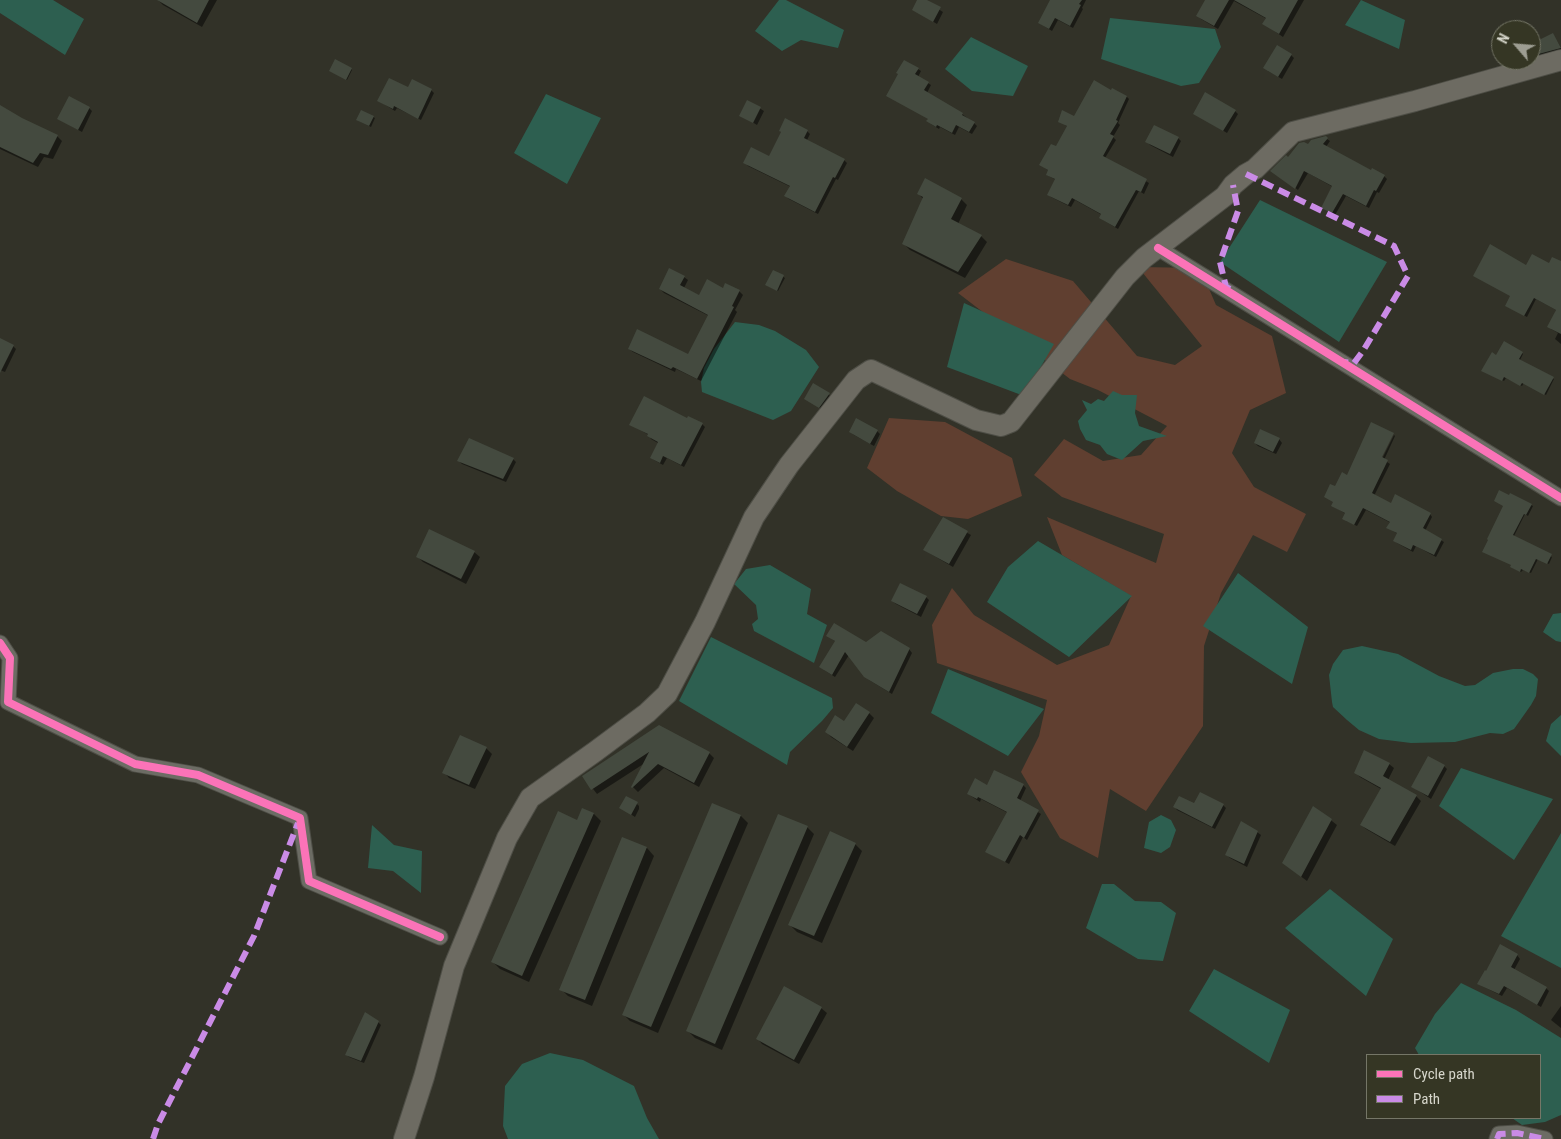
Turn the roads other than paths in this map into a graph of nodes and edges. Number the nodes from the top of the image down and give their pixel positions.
1 (1559, 63) edge
2 (1158, 248) junction
3 (1561, 498) edge
4 (0, 643) edge
5 (440, 937) dead end
6 (404, 1139) edge
7 (1497, 1139) edge
8 (1545, 1139) edge

1 - 2 main road
2 - 3 street
2 - 6 main road
4 - 5 street
7 - 8 street

